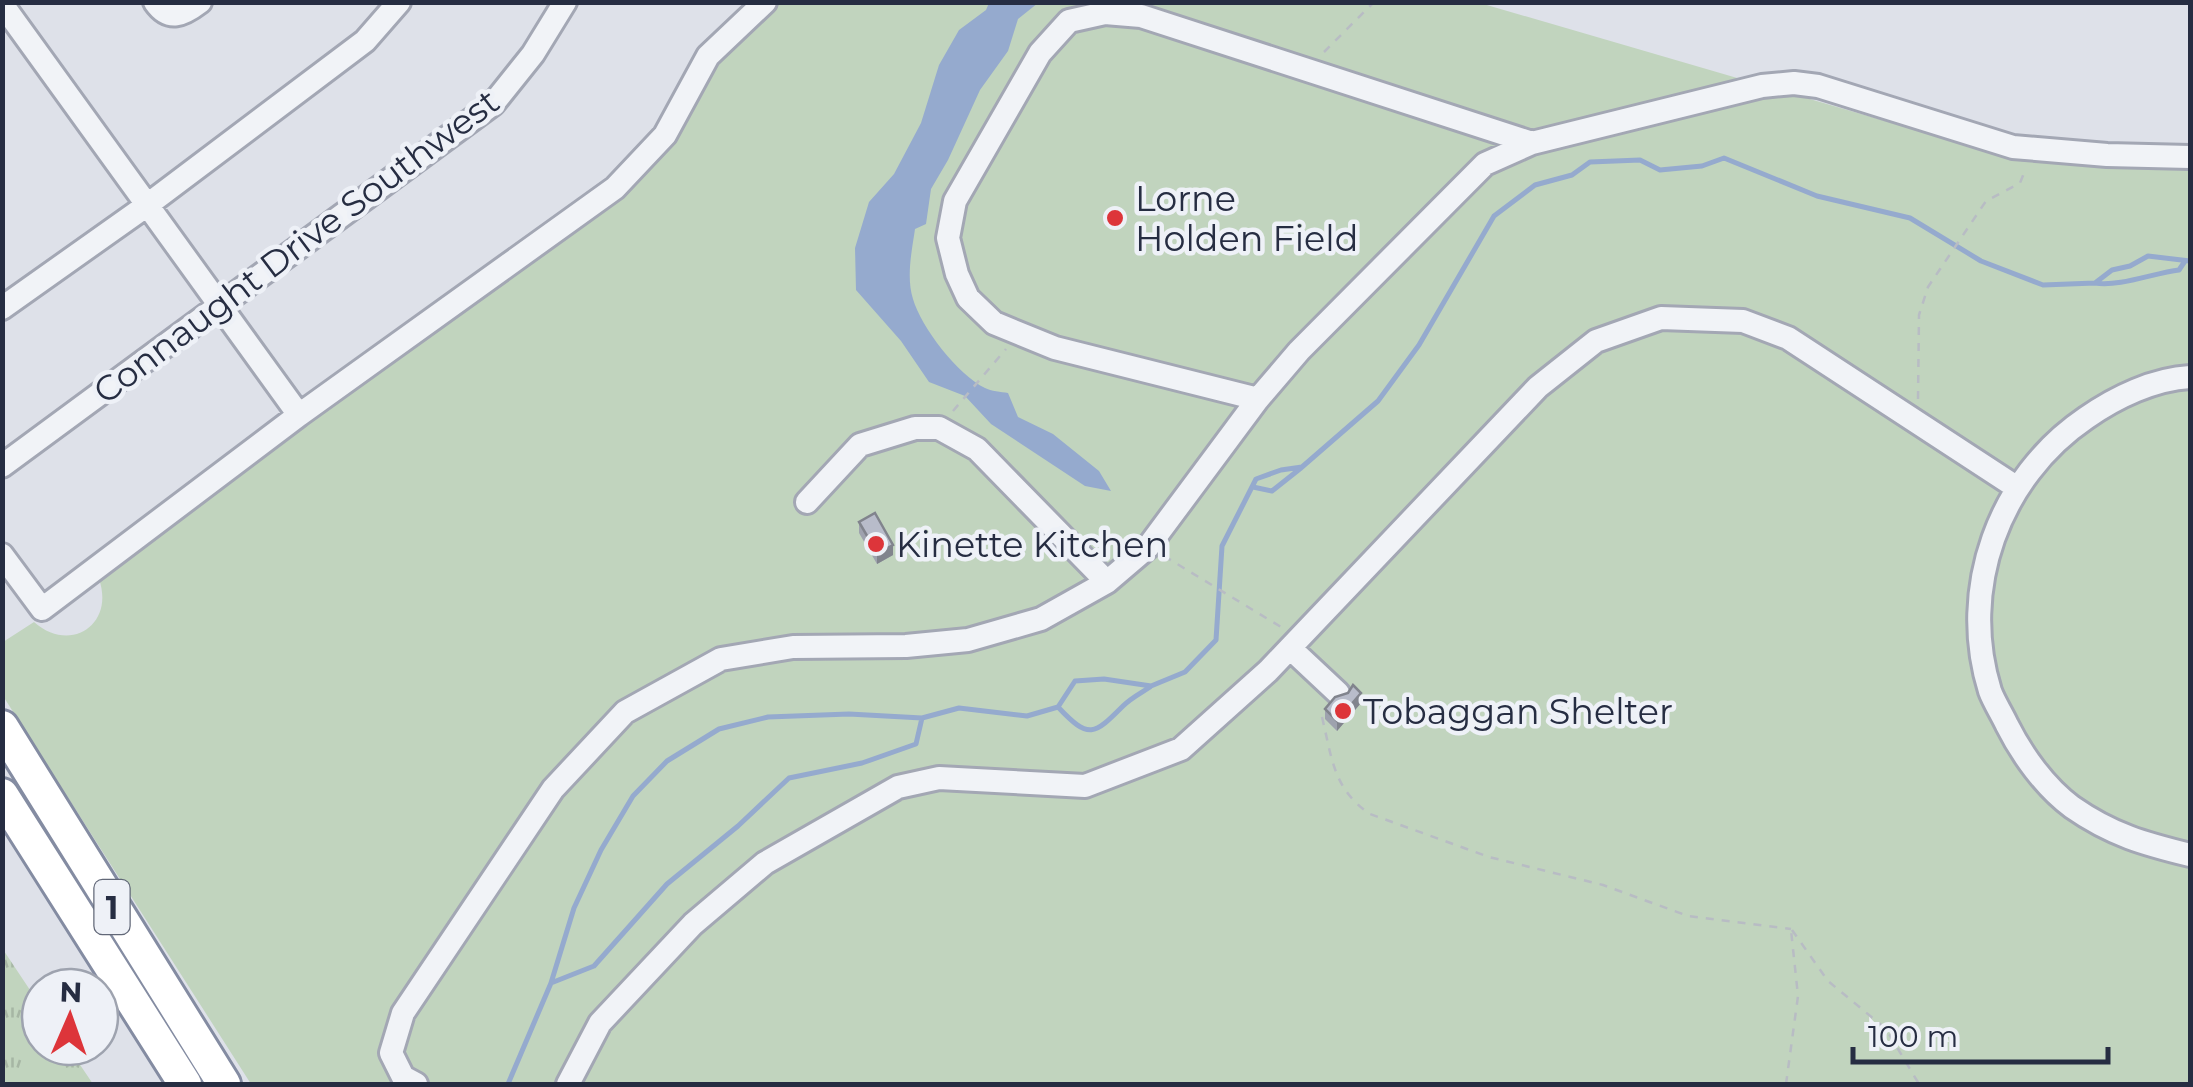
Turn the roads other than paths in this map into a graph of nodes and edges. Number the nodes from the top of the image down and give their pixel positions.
1 (154, 2) edge
2 (200, 2) edge
3 (399, 2) edge
4 (565, 2) edge
5 (764, 2) edge
6 (2, 4) edge
7 (1483, 129) junction
8 (1532, 143) junction
9 (2188, 156) edge
10 (1485, 164) junction
11 (146, 206) junction
12 (218, 306) junction
13 (2, 308) edge
14 (2190, 377) edge
15 (1258, 399) junction
16 (299, 414) junction
17 (2, 466) edge
18 (2016, 487) junction
19 (807, 502) dead end
20 (2, 555) edge
21 (1107, 582) junction
22 (1295, 643) junction
23 (1338, 693) edge
24 (2, 727) edge
25 (2, 795) edge
26 (2, 812) edge
27 (2190, 856) edge
28 (176, 1071) edge
29 (224, 1084) edge
30 (416, 1084) edge
31 (568, 1084) edge

1 - 2 street
3 - 11 street
4 - 12 street, Connaught Drive Southwest
5 - 16 street
6 - 11 street
7 - 8 street
7 - 10 street
7 - 15 street
8 - 9 street
8 - 10 street
10 - 15 street
11 - 12 street
11 - 13 street
12 - 16 street
12 - 17 street, Connaught Drive Southwest
14 - 18 street
15 - 21 street
16 - 20 street
18 - 22 street
18 - 27 street
19 - 21 street
21 - 30 street
22 - 23 street
22 - 31 street
24 - 29 highway, 1
25 - 28 highway, 1
26 - 28 highway

